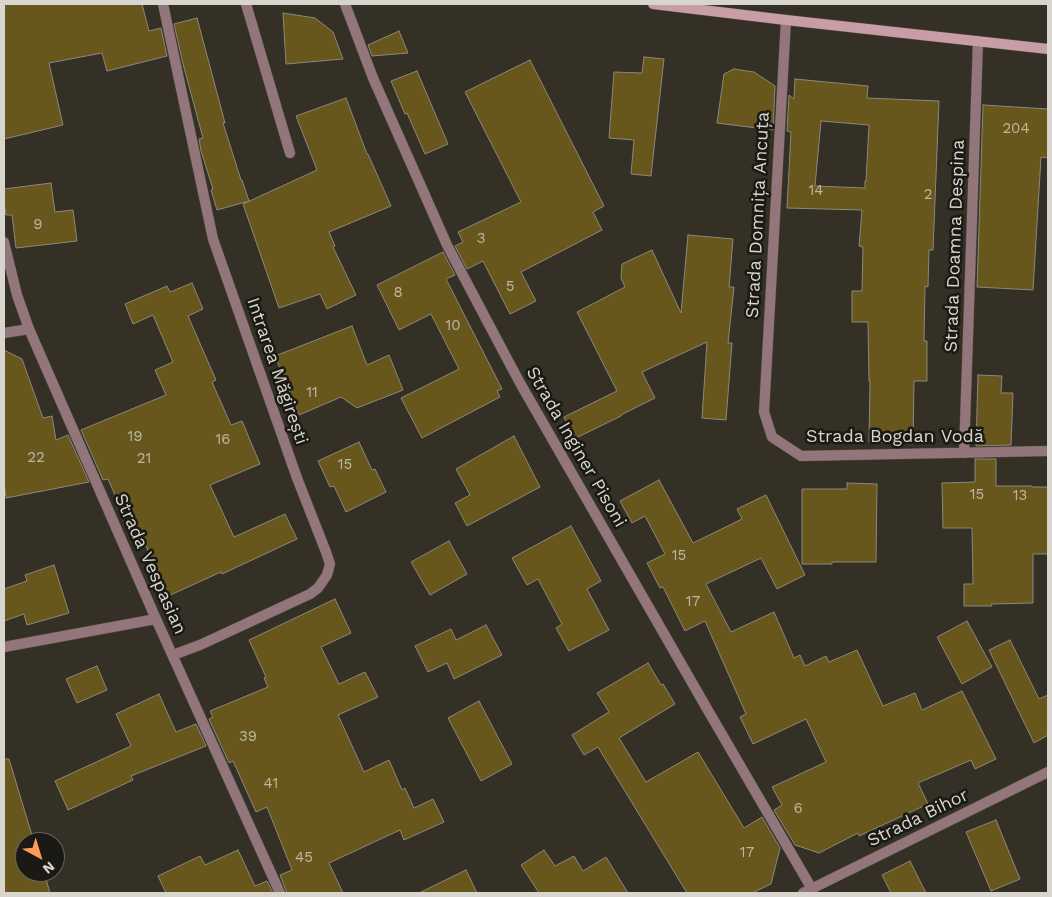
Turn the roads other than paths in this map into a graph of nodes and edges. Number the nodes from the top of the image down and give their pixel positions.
1 (163, 4) edge
2 (246, 4) edge
3 (345, 4) edge
4 (653, 4) edge
5 (786, 20) junction
6 (978, 41) junction
7 (1048, 48) edge
8 (290, 153) dead end
9 (4, 242) edge
10 (29, 329) junction
11 (4, 333) edge
12 (764, 412) joint
13 (1048, 451) edge
14 (964, 453) junction
15 (156, 618) junction
16 (4, 647) edge
17 (173, 655) junction
18 (1048, 772) edge
19 (808, 891) edge
20 (280, 893) edge

1 - 17 street, Intrarea Măgirești
2 - 8 street
3 - 19 street, Strada Inginer Pisoni
4 - 5 main road
5 - 6 main road
5 - 12 street, Strada Domnița Ancuța
6 - 7 main road
6 - 14 street, Strada Doamna Despina
9 - 10 street, Strada Vespasian
10 - 11 street
10 - 15 street, Strada Vespasian
12 - 14 street, Strada Bogdan Vodă
13 - 14 street, Strada Bogdan Vodă
15 - 16 street
15 - 17 street, Strada Vespasian
17 - 20 street, Strada Vespasian
18 - 19 street, Strada Bihor

